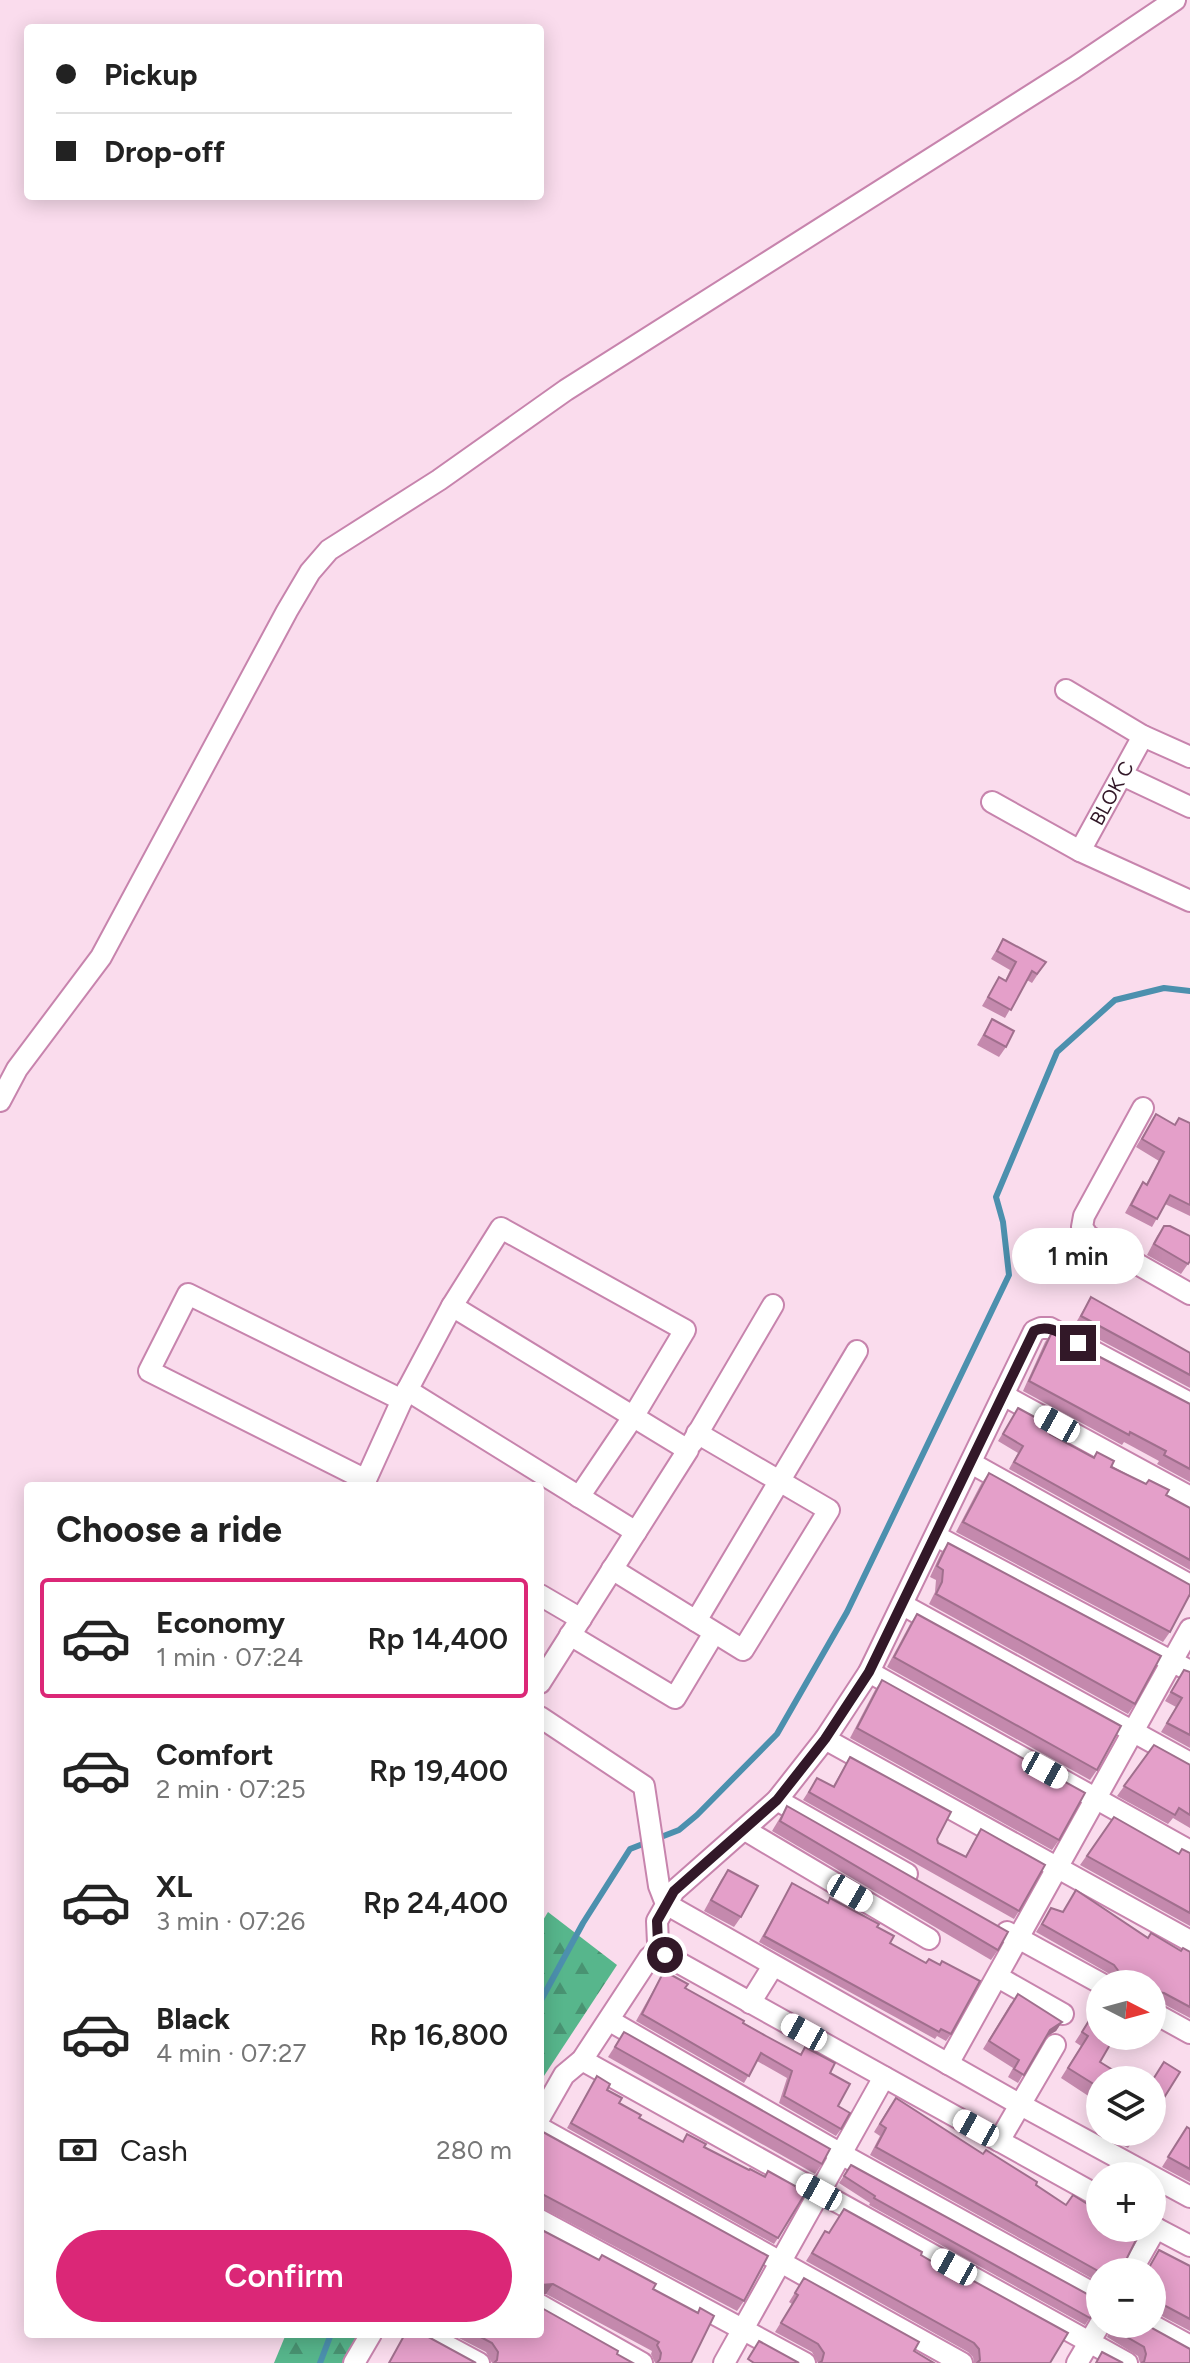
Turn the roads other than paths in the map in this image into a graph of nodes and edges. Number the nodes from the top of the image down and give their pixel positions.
1 (1175, 0) edge
2 (1066, 690) dead end
3 (1143, 736) junction
4 (1190, 757) edge
5 (1122, 775) junction
6 (992, 802) dead end
7 (1190, 807) edge
8 (1080, 851) junction
9 (1190, 901) edge
10 (0, 1101) edge
11 (1143, 1108) dead end
12 (1189, 1292) edge
13 (773, 1305) dead end
14 (452, 1306) junction
15 (857, 1351) dead end
16 (405, 1395) junction
17 (1003, 1395) junction
18 (1190, 1403) edge
19 (633, 1417) junction
20 (692, 1441) junction
21 (971, 1463) junction
22 (780, 1480) junction
23 (363, 1482) edge
24 (365, 1482) edge
25 (579, 1497) junction
26 (1190, 1497) edge
27 (636, 1532) junction
28 (936, 1536) junction
29 (612, 1569) junction
30 (1190, 1585) edge
31 (544, 1599) edge
32 (903, 1605) junction
33 (696, 1621) junction
34 (576, 1627) junction
35 (1190, 1629) edge
36 (714, 1633) junction
37 (1181, 1666) edge
38 (869, 1672) junction
39 (544, 1677) edge
40 (544, 1720) edge
41 (1134, 1731) junction
42 (825, 1739) junction
43 (1190, 1763) edge
44 (1095, 1798) junction
45 (777, 1800) junction
46 (745, 1830) junction
47 (1190, 1851) edge
48 (1057, 1866) junction
49 (925, 1885) edge
50 (662, 1895) junction
51 (992, 1923) edge
52 (1019, 1938) junction
53 (929, 1939) dead end
54 (1190, 1941) edge
55 (659, 1949) junction
56 (773, 1966) junction
57 (1086, 1975) edge
58 (998, 1977) junction
59 (750, 2003) junction
60 (1063, 2014) dead end
61 (1166, 2020) edge
62 (610, 2021) junction
63 (1190, 2033) edge
64 (1055, 2045) dead end
65 (582, 2060) junction
66 (948, 2064) junction
67 (884, 2077) junction
68 (1019, 2104) junction
69 (544, 2110) edge
70 (544, 2130) edge
71 (999, 2141) junction
72 (841, 2154) junction
73 (1086, 2189) edge
74 (819, 2192) junction
75 (1190, 2197) edge
76 (544, 2222) edge
77 (1166, 2233) edge
78 (1190, 2246) edge
79 (779, 2261) junction
80 (1086, 2289) edge
81 (544, 2307) edge
82 (743, 2328) junction
83 (1166, 2333) edge
84 (369, 2338) edge
85 (432, 2338) edge
86 (1091, 2338) edge
87 (1089, 2342) junction
88 (1190, 2346) edge
89 (354, 2363) edge
90 (479, 2363) edge
91 (642, 2363) edge
92 (724, 2363) edge
93 (805, 2363) edge
94 (962, 2363) edge
95 (1077, 2363) edge
96 (1127, 2363) edge

1 - 10 street
2 - 3 street
3 - 4 street
3 - 5 street, BLOK C
5 - 7 street
5 - 8 street, BLOK C
6 - 8 street
8 - 9 street
11 - 12 street
13 - 20 street
14 - 16 street
14 - 19 street
14 - 19 street
15 - 22 street
16 - 23 street
16 - 24 street
16 - 25 street
17 - 18 street
17 - 21 street
17 - 26 street
19 - 20 street
19 - 25 street
20 - 22 street
20 - 27 street
21 - 28 street
21 - 30 street
22 - 33 street
22 - 36 street
25 - 27 street
27 - 29 street
28 - 32 street
28 - 37 street
29 - 33 street
29 - 34 street
31 - 34 street
32 - 38 street
32 - 41 street
33 - 36 street
34 - 36 street
34 - 39 street
35 - 37 street
37 - 41 street
38 - 42 street
38 - 44 street
40 - 50 street
41 - 43 street
41 - 44 street
42 - 45 street
42 - 48 street
44 - 47 street
44 - 48 street
45 - 46 street
45 - 49 street
46 - 50 street
46 - 53 street
48 - 52 street
48 - 54 street
50 - 55 street
50 - 56 street
51 - 52 street
52 - 57 street
52 - 58 street
55 - 59 street
55 - 62 street
56 - 59 street
56 - 66 street
58 - 60 street
58 - 66 street
59 - 67 street
61 - 63 street
62 - 65 street
62 - 72 street
64 - 68 street
65 - 69 street
65 - 74 street
66 - 68 street
67 - 71 street
67 - 72 street
68 - 71 street
68 - 75 street
70 - 79 street
71 - 73 street
72 - 74 street
72 - 80 street
74 - 79 street
74 - 87 street
76 - 82 street
77 - 78 street
79 - 82 street
79 - 94 street
81 - 91 street
82 - 92 street
82 - 93 street
83 - 88 street
84 - 89 street
85 - 90 street
86 - 87 street
87 - 95 street
87 - 96 street

